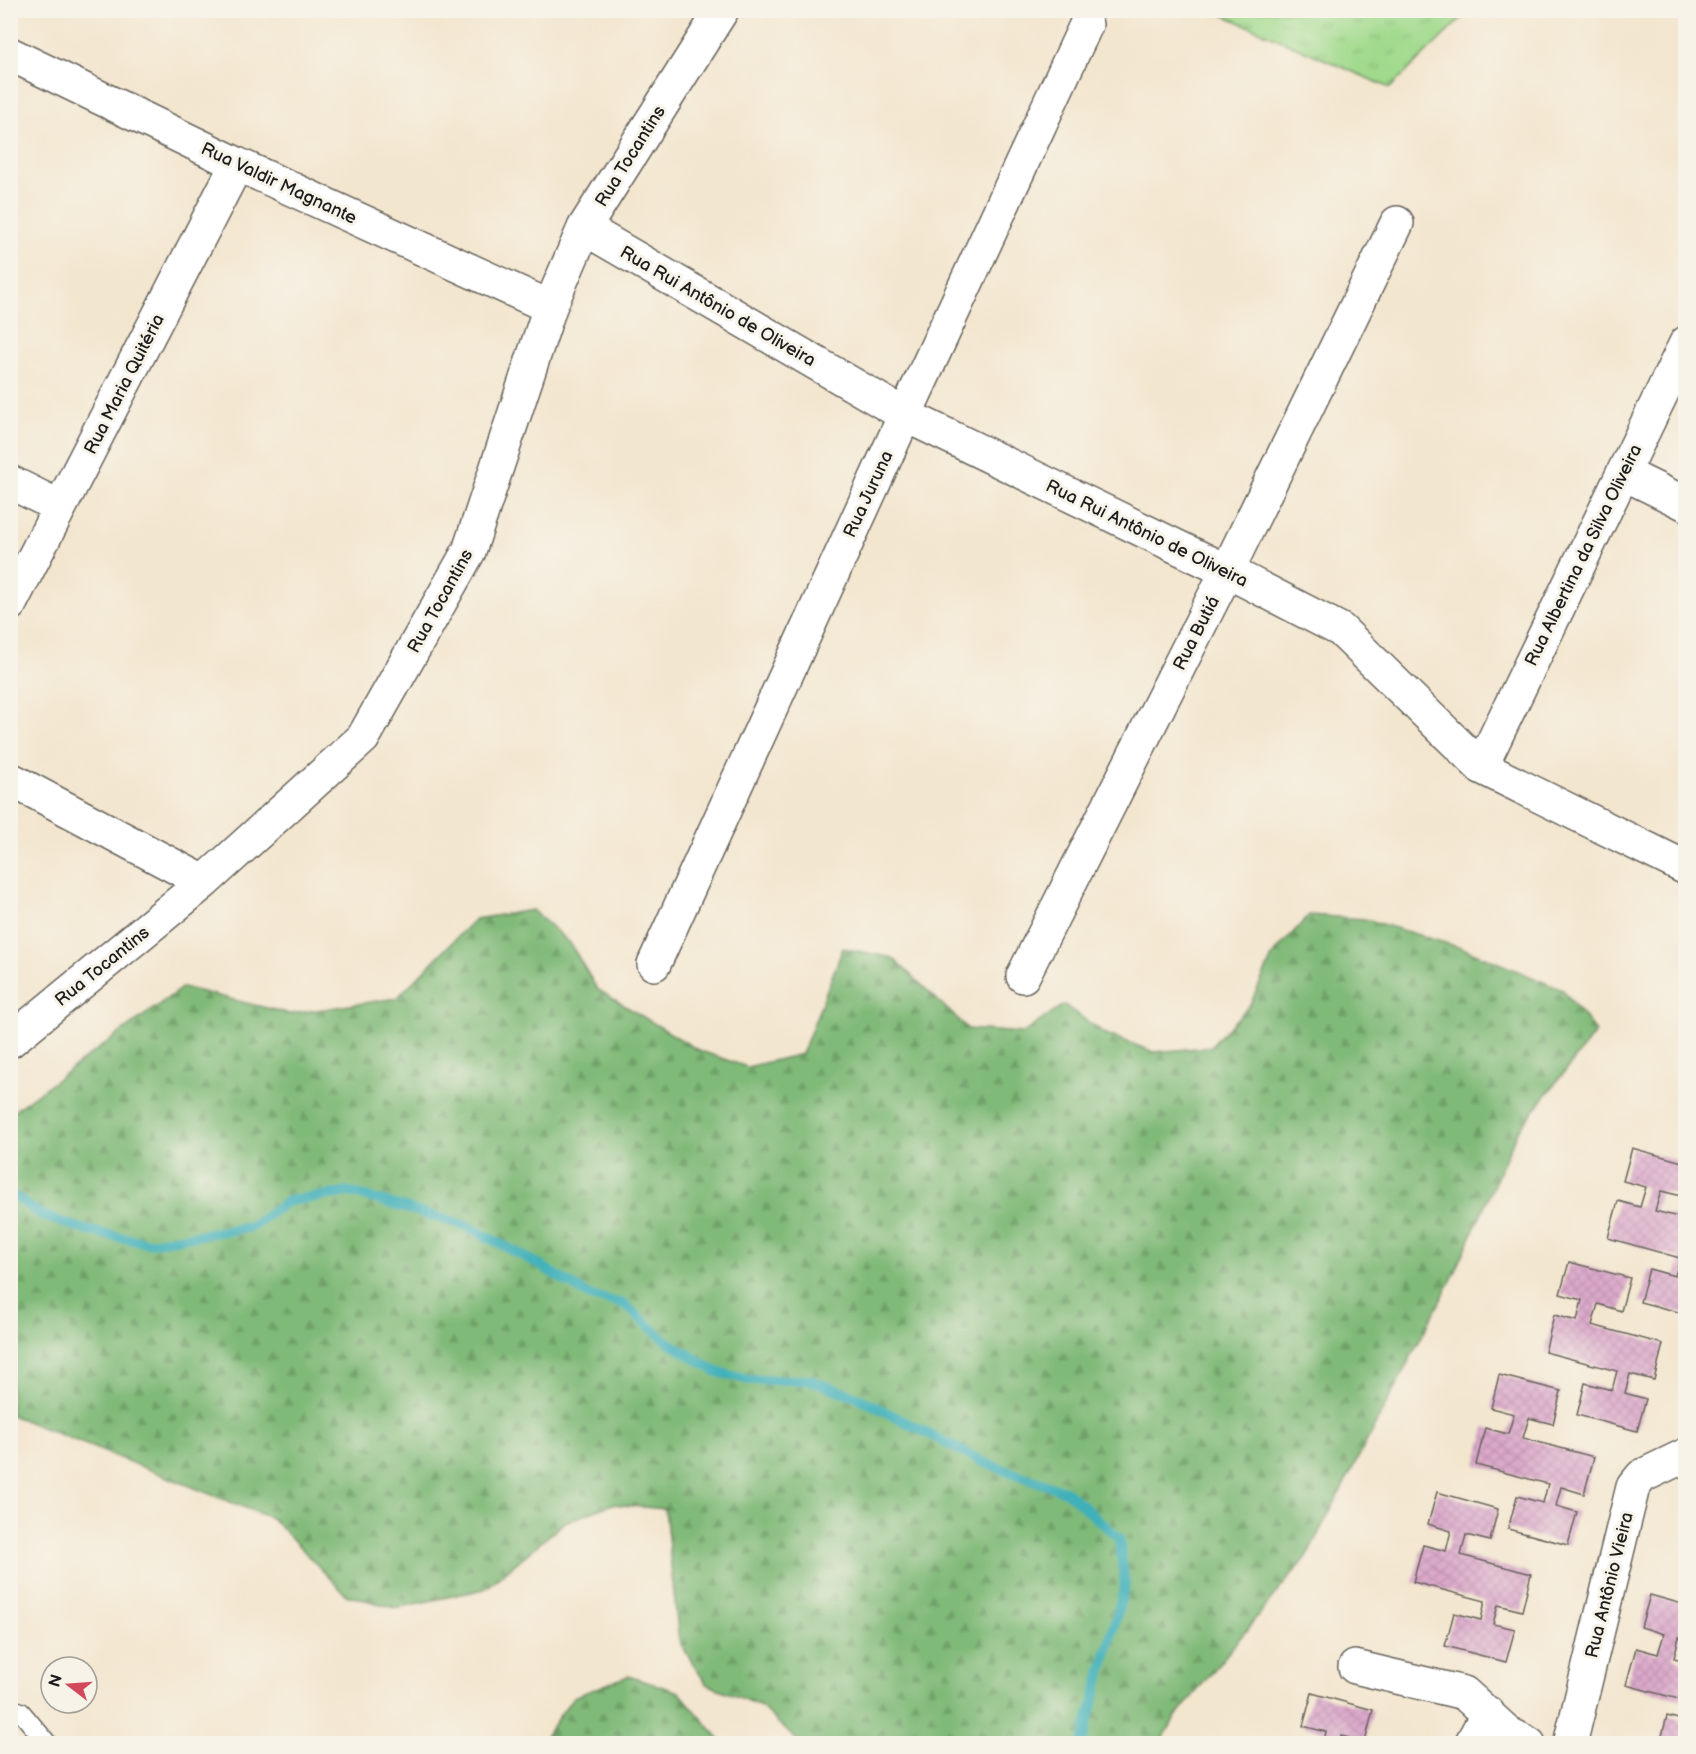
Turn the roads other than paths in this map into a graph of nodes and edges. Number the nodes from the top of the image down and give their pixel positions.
1 (722, 10) edge
2 (1086, 25) dead end
3 (10, 54) edge
4 (237, 165) junction
5 (1397, 223) dead end
6 (584, 228) junction
7 (550, 307) junction
8 (1686, 343) edge
9 (905, 415) junction
10 (1623, 473) junction
11 (10, 482) edge
12 (1686, 504) edge
13 (60, 507) junction
14 (1227, 571) junction
15 (10, 604) edge
16 (1481, 767) junction
17 (10, 779) edge
18 (1686, 868) edge
19 (204, 882) junction
20 (654, 964) dead end
21 (1023, 976) dead end
22 (10, 1041) edge
23 (1686, 1455) edge
24 (1355, 1667) dead end
25 (10, 1708) edge
26 (1488, 1713) junction
27 (48, 1743) edge
28 (1471, 1743) edge
29 (1529, 1743) edge
30 (1570, 1743) edge

1 - 6 street, Rua Tocantins
2 - 9 street, Rua Juruna
3 - 4 street, Rua Valdir Magnante
4 - 7 street, Rua Valdir Magnante
4 - 13 street, Rua Maria Quitéria
5 - 14 street, Rua Butiá
6 - 7 street, Rua Tocantins
6 - 9 street, Rua Rui Antônio de Oliveira
7 - 19 street, Rua Tocantins
8 - 10 street, Rua Albertina da Silva Oliveira
9 - 14 street, Rua Rui Antônio de Oliveira
9 - 20 street, Rua Juruna
10 - 12 street
10 - 16 street, Rua Albertina da Silva Oliveira
11 - 13 street
13 - 15 street, Rua Maria Quitéria
14 - 16 street, Rua Rui Antônio de Oliveira
14 - 21 street, Rua Butiá
16 - 18 street, Rua Rui Antônio de Oliveira
17 - 19 street
19 - 22 street, Rua Tocantins
23 - 30 street, Rua Antônio Vieira
24 - 26 street
25 - 27 lane
26 - 28 street
26 - 29 street

